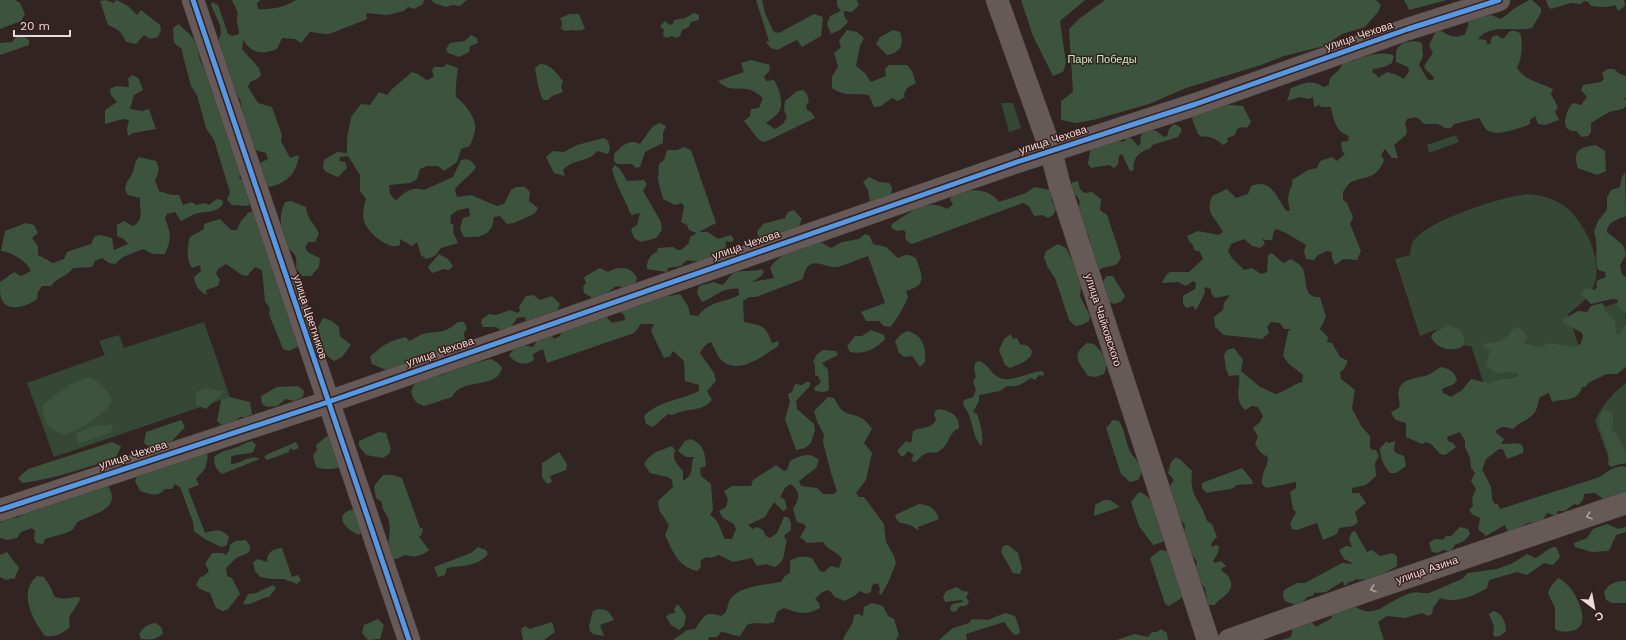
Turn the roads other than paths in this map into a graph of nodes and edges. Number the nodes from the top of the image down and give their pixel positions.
1 (193, 0) edge
2 (998, 0) edge
3 (1499, 0) edge
4 (1051, 151) junction
5 (328, 402) junction
6 (1626, 503) edge
7 (0, 510) edge
8 (409, 640) edge
9 (1208, 640) edge
10 (1229, 640) edge

1 - 5 street, улица Цветников
2 - 4 street, улица Чайковского
3 - 4 street, улица Чехова
4 - 5 street, улица Чехова
4 - 9 street, улица Чайковского
5 - 7 street, улица Чехова
5 - 8 street, улица Цветников
6 -> 10 street, улица Азина

